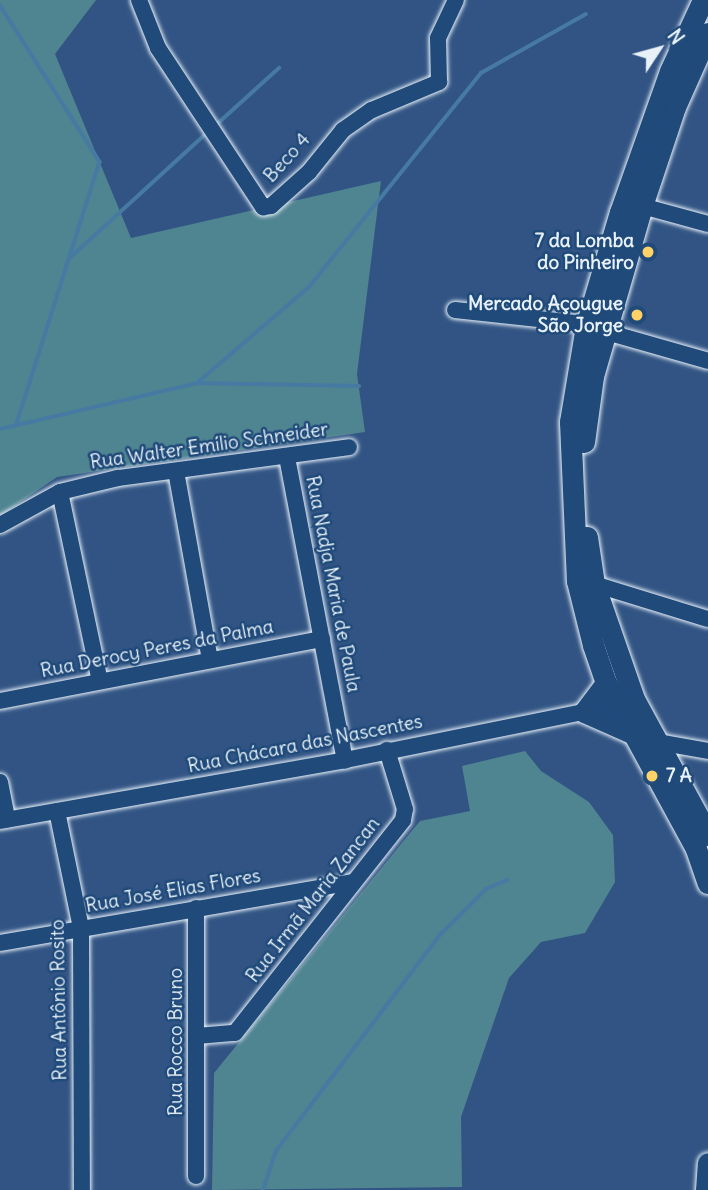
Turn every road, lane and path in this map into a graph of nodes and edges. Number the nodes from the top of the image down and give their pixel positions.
1 (139, 0) edge
2 (456, 0) edge
3 (703, 0) edge
4 (708, 33) edge
5 (642, 206) junction
6 (708, 224) edge
7 (455, 310) dead end
8 (595, 329) junction
9 (708, 361) edge
10 (349, 447) dead end
11 (287, 457) junction
12 (176, 471) junction
13 (60, 492) junction
14 (0, 525) edge
15 (594, 584) junction
16 (708, 619) edge
17 (322, 639) junction
18 (210, 660) junction
19 (100, 681) junction
20 (606, 683) junction
21 (0, 701) edge
22 (618, 705) junction
23 (584, 712) junction
24 (634, 734) junction
25 (658, 743) junction
26 (387, 750) junction
27 (708, 751) edge
28 (345, 760) junction
29 (0, 782) edge
30 (693, 807) junction
31 (57, 811) junction
32 (3, 820) edge
33 (708, 835) edge
34 (352, 882) junction
35 (708, 883) edge
36 (196, 908) junction
37 (81, 928) junction
38 (0, 943) edge
39 (197, 1036) junction
40 (708, 1163) edge
41 (197, 1176) dead end
42 (82, 1190) edge
43 (706, 1190) edge

1 - 2 street, Beco 4
3 - 8 main road
4 - 5 main road
5 - 6 street
5 - 8 main road
7 - 8 street
8 - 9 street
8 - 15 main road
8 - 20 main road
10 - 11 street, Rua Walter Emílio Schneider
11 - 12 street, Rua Walter Emílio Schneider
11 - 17 street, Rua Nadja Maria de Paula
12 - 13 street, Rua Walter Emílio Schneider
12 - 18 street
13 - 14 street, Rua Walter Emílio Schneider
13 - 19 street
15 - 16 street
15 - 22 main road
15 - 25 main road
17 - 18 street, Rua Derocy Peres da Palma
17 - 28 street, Rua Nadja Maria de Paula
18 - 19 street, Rua Derocy Peres da Palma
19 - 21 street, Rua Derocy Peres da Palma
20 - 22 main road
20 - 23 main road
22 - 23 street, Rua Chácara das Nascentes
22 - 24 main road
22 - 30 main road
23 - 24 main road
23 - 26 street, Rua Chácara das Nascentes
24 - 35 main road
25 - 27 street
25 - 30 main road
26 - 28 street, Rua Chácara das Nascentes
26 - 34 street, Rua Irmã Maria Zancan
28 - 31 street, Rua Chácara das Nascentes
29 - 32 street
30 - 33 main road
31 - 32 street, Rua Chácara das Nascentes
31 - 37 street, Rua Antônio Rosito
34 - 36 street, Rua José Elias Flores
34 - 39 street, Rua Irmã Maria Zancan
36 - 37 street, Rua José Elias Flores
36 - 39 street, Rua Rocco Bruno
37 - 38 street, Rua José Elias Flores
37 - 42 street, Rua Antônio Rosito
39 - 41 street, Rua Rocco Bruno
40 - 43 main road

